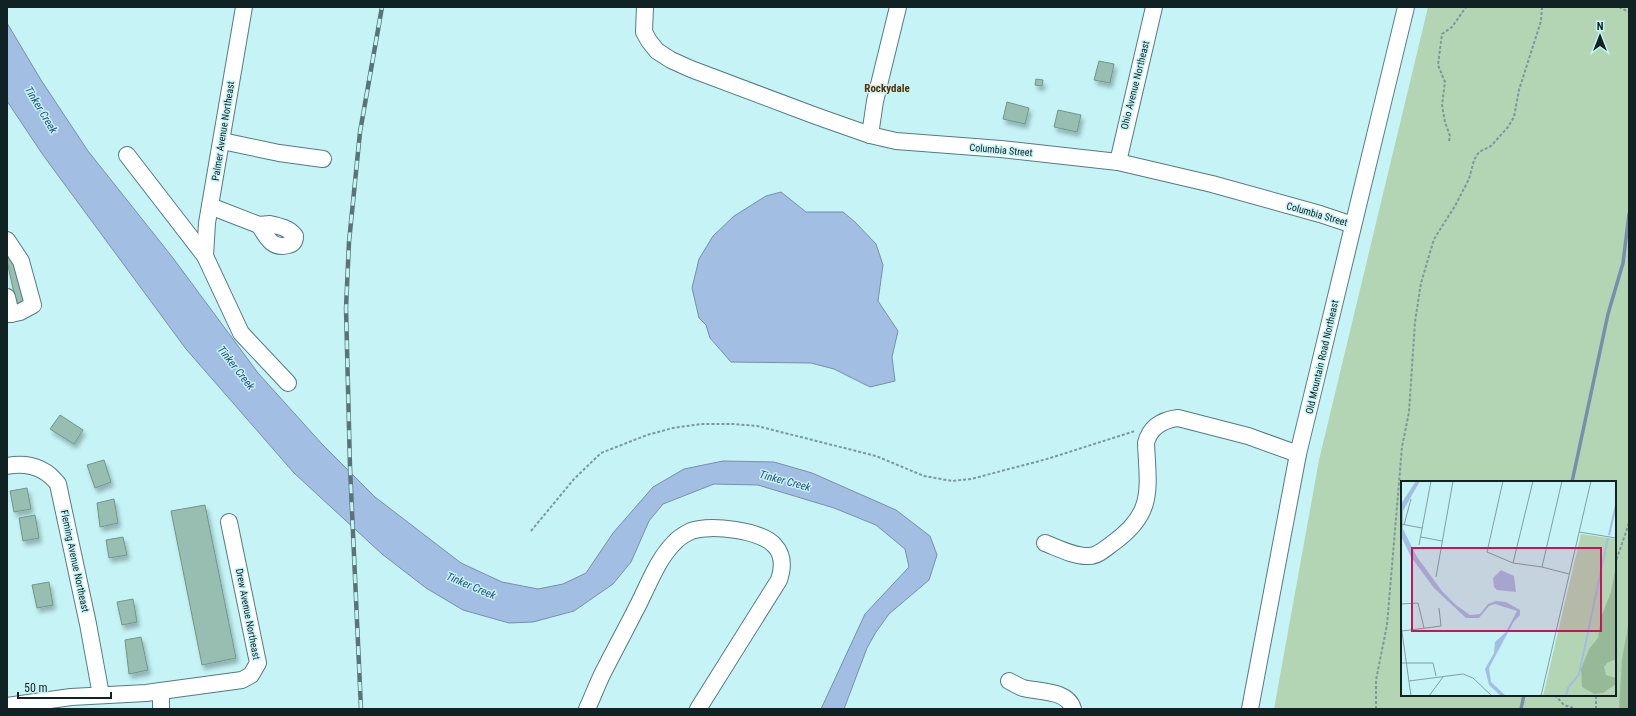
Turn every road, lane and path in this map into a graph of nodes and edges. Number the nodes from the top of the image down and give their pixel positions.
1 (244, 7) edge
2 (645, 7) edge
3 (898, 7) edge
4 (1154, 7) edge
5 (1406, 7) edge
6 (1466, 7) edge
7 (1542, 7) edge
8 (1619, 7) edge
9 (1629, 12) edge
10 (870, 135) junction
11 (222, 141) junction
12 (1449, 141) dead end
13 (127, 155) dead end
14 (323, 158) dead end
15 (1118, 162) junction
16 (210, 206) junction
17 (259, 225) dead end
18 (1353, 225) junction
19 (7, 240) edge
20 (205, 256) junction
21 (7, 297) edge
22 (9, 314) edge
23 (288, 382) dead end
24 (1155, 426) junction
25 (1298, 454) junction
26 (7, 466) edge
27 (229, 522) dead end
28 (1629, 522) edge
29 (531, 532) dead end
30 (1045, 543) dead end
31 (1616, 561) edge
32 (1009, 681) dead end
33 (161, 691) junction
34 (101, 695) junction
35 (1556, 696) edge
36 (1596, 696) edge
37 (7, 706) edge
38 (161, 709) edge
39 (587, 709) edge
40 (698, 709) edge
41 (1073, 709) edge
42 (1250, 709) edge
43 (1376, 709) edge
44 (1576, 709) edge
45 (1596, 709) edge

1 - 11 street, Palmer Avenue Northeast
2 - 10 street, Columbia Street
3 - 10 street
4 - 15 street, Ohio Avenue Northeast
5 - 18 street, Old Mountain Road Northeast
6 - 12 path
7 - 43 path
8 - 9 path
10 - 15 street, Columbia Street
11 - 14 street
11 - 16 street, Palmer Avenue Northeast
13 - 20 street
15 - 18 street, Columbia Street
16 - 17 street
16 - 20 street, Palmer Avenue Northeast
18 - 25 street, Old Mountain Road Northeast
19 - 22 street
20 - 23 street
21 - 22 street
24 - 25 street
24 - 29 path
24 - 30 street
25 - 42 street, Old Mountain Road Northeast
26 - 34 street, Fleming Avenue Northeast
27 - 33 street, Drew Avenue Northeast
28 - 31 path
32 - 41 street
33 - 34 street, Drew Avenue Northeast
33 - 38 street
34 - 37 street, Drew Avenue Northeast
35 - 44 path
36 - 45 path
39 - 40 street

